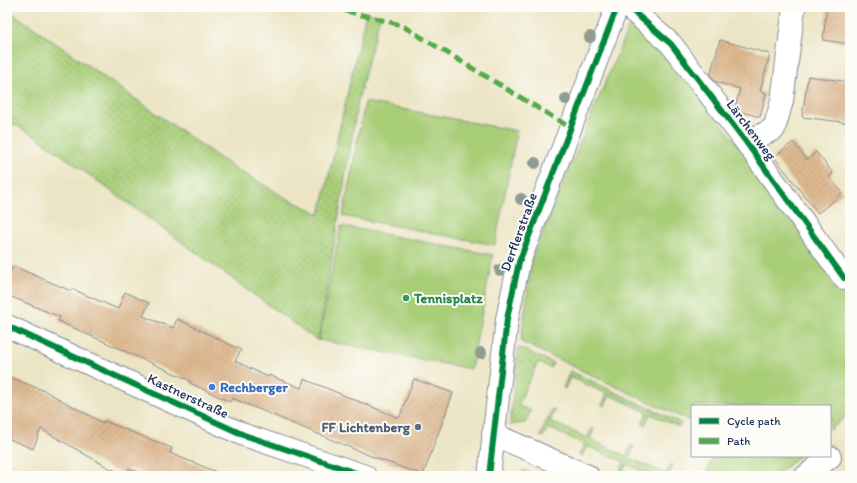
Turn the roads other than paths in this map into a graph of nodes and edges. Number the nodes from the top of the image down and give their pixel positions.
1 (617, 7) edge
2 (628, 7) edge
3 (794, 7) edge
4 (746, 142) junction
5 (844, 278) dead end
6 (7, 326) edge
7 (493, 434) junction
8 (830, 457) edge
9 (365, 476) edge
10 (489, 476) edge
11 (588, 476) edge
12 (806, 476) edge

1 - 7 street, Derflerstraße
2 - 4 street, Lärchenweg
3 - 4 street, Lärchenweg
4 - 5 street, Lärchenweg
6 - 9 street, Kastnerstraße
7 - 10 street, Derflerstraße
7 - 11 street
8 - 12 street

